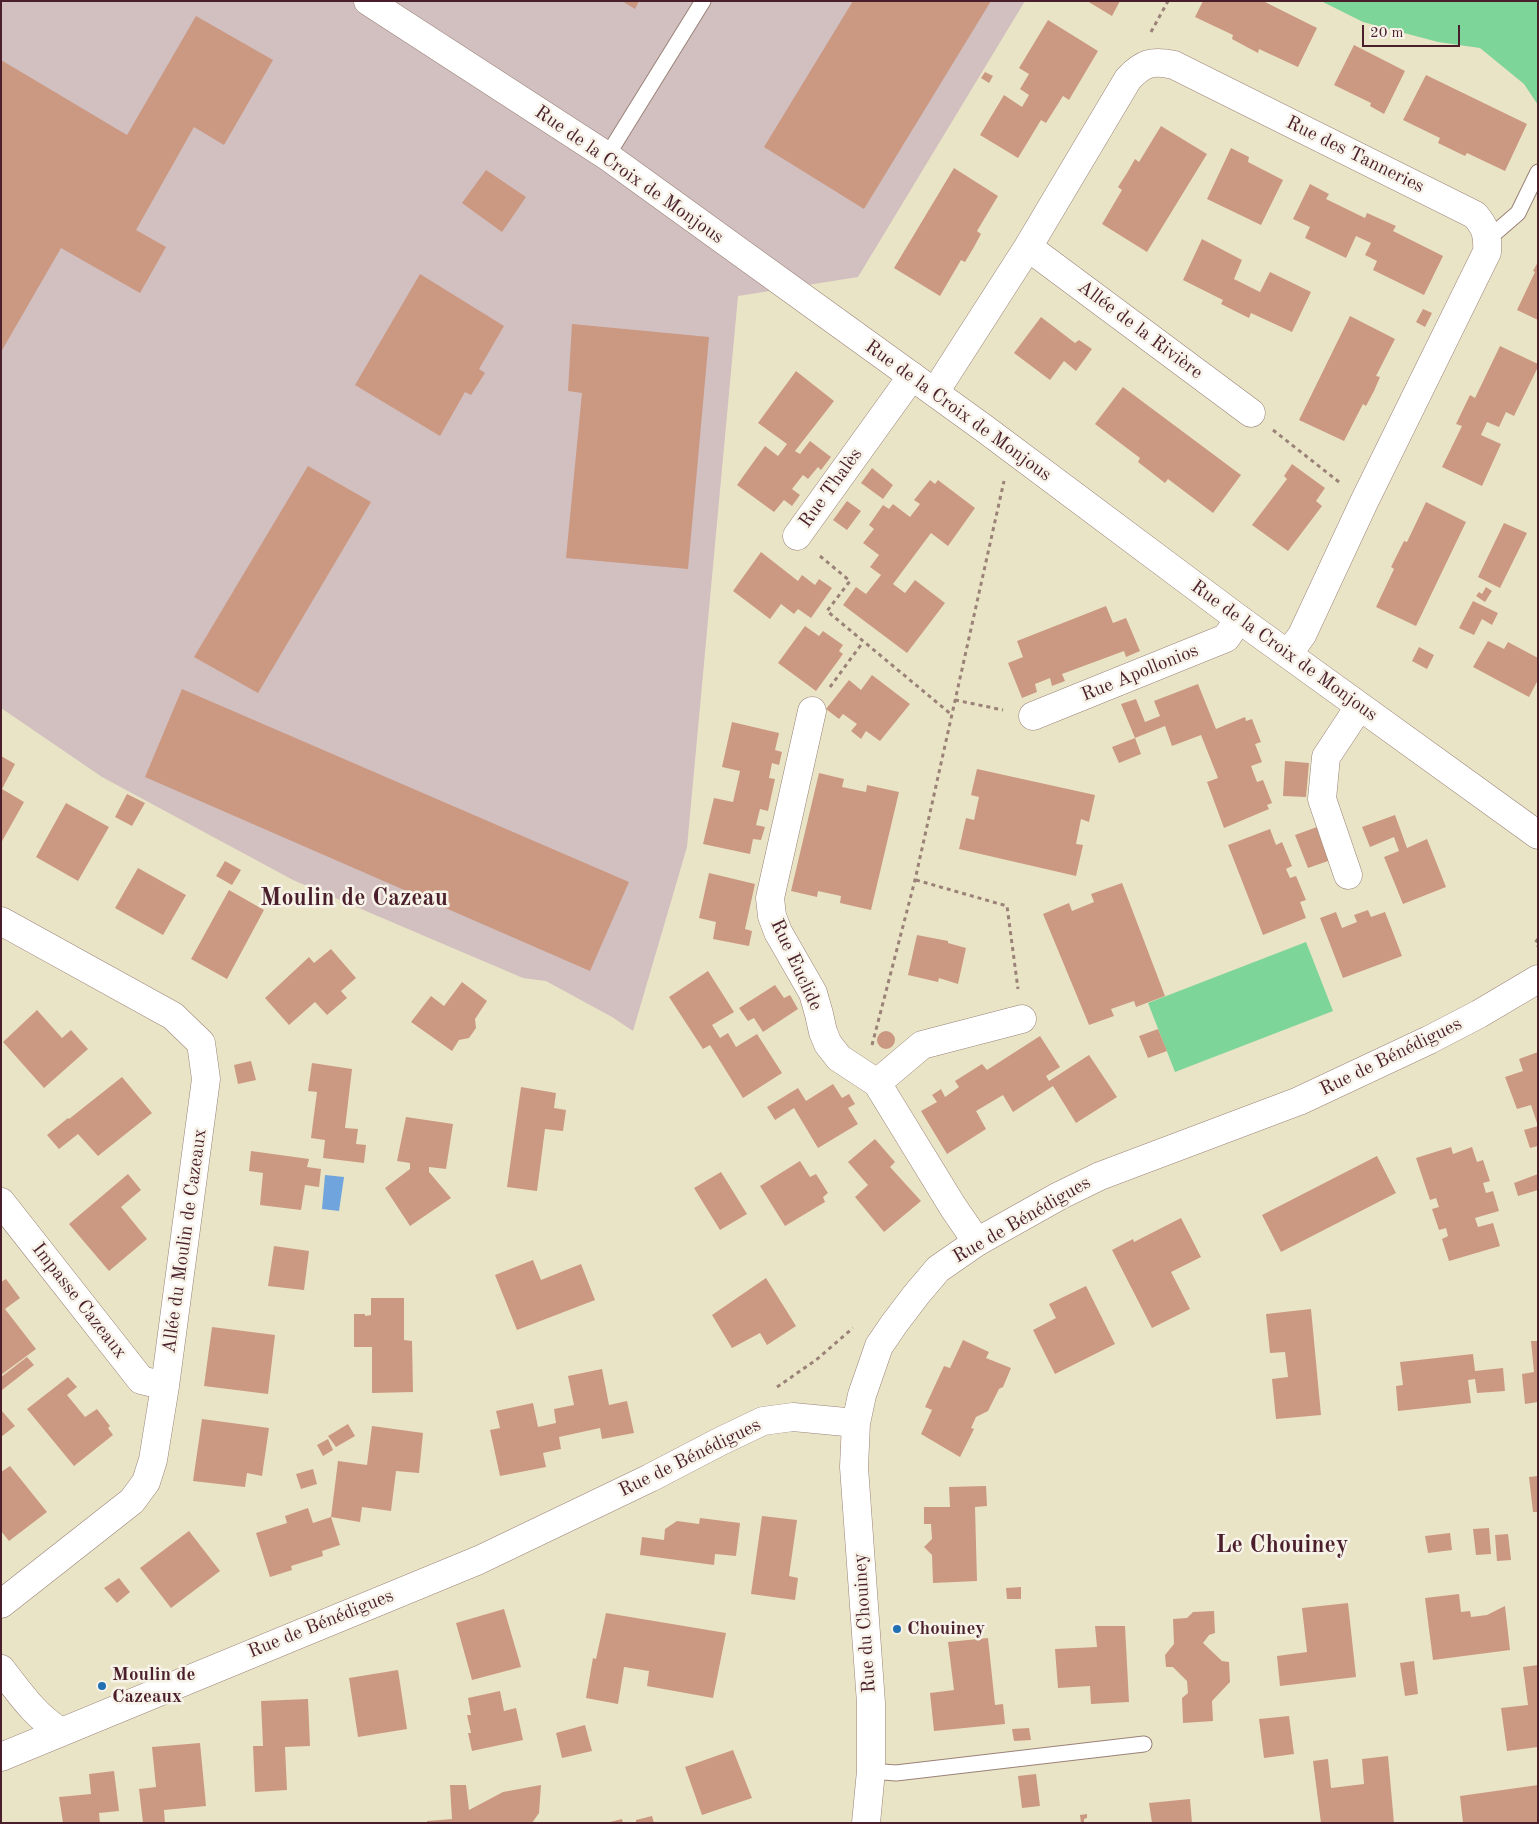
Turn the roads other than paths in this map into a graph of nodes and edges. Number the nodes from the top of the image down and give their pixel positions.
1 (368, 1) edge
2 (704, 1) edge
3 (607, 156) junction
4 (1538, 172) edge
5 (1488, 239) junction
6 (1028, 247) junction
7 (912, 376) junction
8 (935, 392) junction
9 (1251, 413) road end
10 (797, 536) road end
11 (1239, 619) junction
12 (1288, 654) junction
13 (1359, 707) junction
14 (812, 711) road end
15 (1033, 716) road end
16 (1538, 835) edge
17 (1348, 875) dead end
18 (1, 922) edge
19 (1538, 979) edge
20 (1022, 1019) road end
21 (877, 1083) junction
22 (1, 1202) edge
23 (976, 1242) junction
24 (165, 1386) junction
25 (856, 1423) junction
26 (1, 1604) edge
27 (1, 1669) edge
28 (60, 1731) junction
29 (1144, 1744) dead end
30 (1, 1757) edge
31 (871, 1771) junction
32 (866, 1823) edge

1 - 3 street, Rue de la Croix de Monjous
2 - 3 lane
3 - 7 street, Rue de la Croix de Monjous
4 - 5 lane
5 - 6 street, Rue des Tanneries
5 - 12 street
6 - 8 street, Rue des Tanneries
6 - 9 street, Allée de la Rivière
7 - 8 street, Rue de la Croix de Monjous
7 - 10 street, Rue Thalès
8 - 11 street, Rue de la Croix de Monjous
11 - 12 street, Rue de la Croix de Monjous
11 - 15 street, Rue Apollonios
12 - 13 street, Rue de la Croix de Monjous
13 - 16 street, Rue de la Croix de Monjous
13 - 17 street
14 - 21 street, Rue Euclide
18 - 24 street, Allée du Moulin de Cazeaux
19 - 23 street, Rue de Bénédigues
20 - 21 street
21 - 23 street, Rue Euclide
22 - 24 street, Impasse Cazeaux
23 - 25 street, Rue de Bénédigues
24 - 26 street, Allée du Moulin de Cazeaux
25 - 28 street, Rue de Bénédigues
25 - 31 street, Rue du Chouiney
27 - 28 street
28 - 30 street, Rue de Bénédigues
29 - 31 lane
31 - 32 street, Rue du Chouiney

